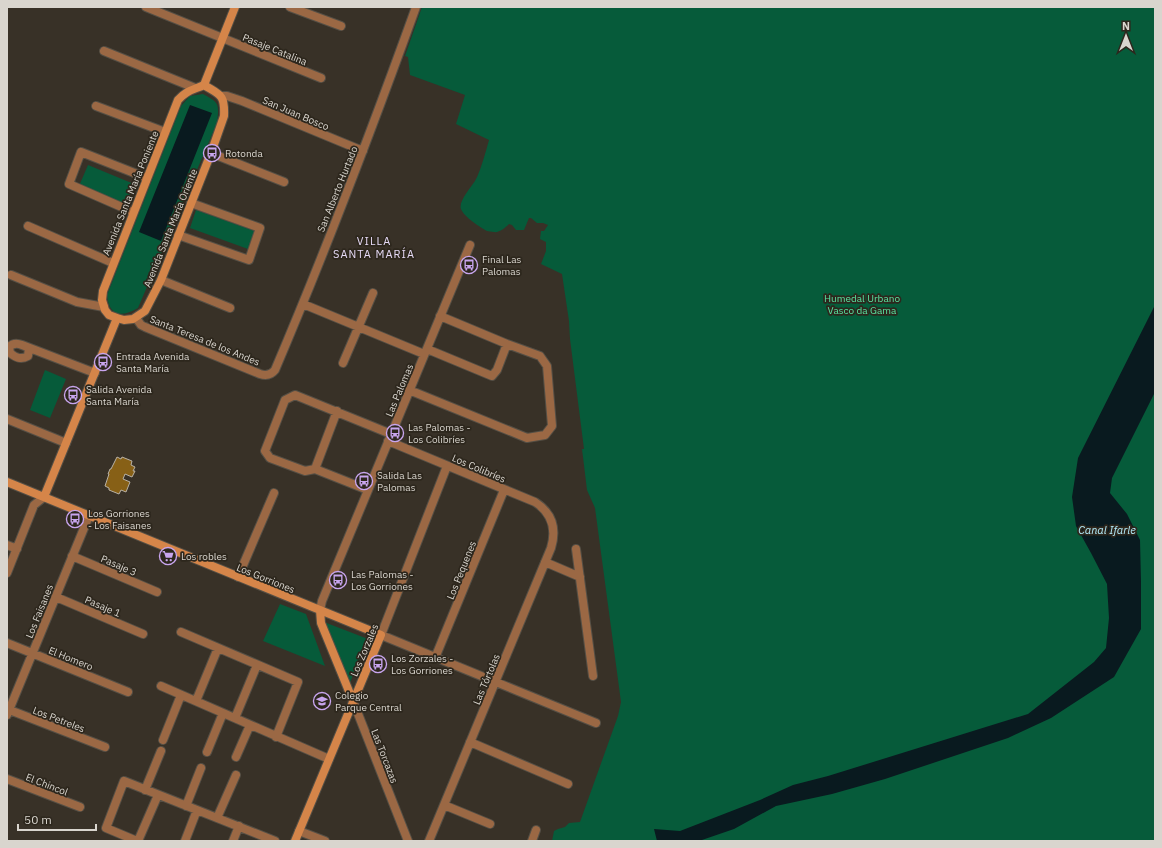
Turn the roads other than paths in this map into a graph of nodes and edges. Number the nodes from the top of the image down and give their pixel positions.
1 (146, 7) edge
2 (235, 7) edge
3 (290, 7) edge
4 (416, 7) edge
5 (341, 26) dead end
6 (222, 38) junction
7 (104, 51) dead end
8 (321, 78) dead end
9 (204, 85) junction
10 (195, 88) junction
11 (221, 96) junction
12 (96, 106) dead end
13 (165, 132) junction
14 (363, 151) junction
15 (210, 154) junction
16 (148, 178) junction
17 (284, 182) dead end
18 (191, 203) junction
19 (133, 212) junction
20 (28, 226) dead end
21 (178, 235) junction
22 (470, 245) dead end
23 (113, 263) junction
24 (11, 275) dead end
25 (160, 280) junction
26 (373, 294) dead end
27 (303, 304) junction
28 (104, 307) junction
29 (230, 308) dead end
30 (440, 316) junction
31 (117, 318) junction
32 (136, 318) junction
33 (359, 327) junction
34 (507, 344) junction
35 (29, 348) dead end
36 (426, 351) junction
37 (343, 363) dead end
38 (95, 372) junction
39 (269, 374) joint
40 (409, 390) junction
41 (337, 411) junction
42 (7, 419) edge
43 (390, 437) junction
44 (66, 443) junction
45 (448, 466) junction
46 (315, 469) junction
47 (7, 482) edge
48 (368, 490) junction
49 (504, 490) junction
50 (274, 493) dead end
51 (44, 497) junction
52 (89, 516) junction
53 (553, 523) joint
54 (7, 545) edge
55 (17, 549) junction
56 (576, 549) dead end
57 (72, 556) junction
58 (545, 562) junction
59 (7, 574) edge
60 (238, 577) junction
61 (580, 577) junction
62 (157, 592) dead end
63 (56, 597) junction
64 (320, 610) junction
65 (182, 632) dead end
66 (143, 634) dead end
67 (381, 635) junction
68 (7, 642) edge
69 (218, 648) junction
70 (32, 653) junction
71 (435, 658) junction
72 (257, 665) junction
73 (593, 676) dead end
74 (495, 682) junction
75 (161, 686) dead end
76 (128, 692) dead end
77 (181, 695) junction
78 (196, 701) junction
79 (353, 701) junction
80 (8, 711) edge
81 (223, 713) junction
82 (235, 718) junction
83 (596, 723) dead end
84 (250, 725) junction
85 (276, 737) junction
86 (163, 740) dead end
87 (470, 742) junction
88 (105, 747) dead end
89 (162, 751) dead end
90 (207, 752) dead end
91 (236, 758) dead end
92 (329, 759) junction
93 (202, 768) dead end
94 (236, 775) dead end
95 (7, 779) edge
96 (568, 784) dead end
97 (145, 790) junction
98 (158, 795) junction
99 (444, 805) junction
100 (186, 806) junction
101 (80, 807) dead end
102 (197, 810) junction
103 (217, 818) junction
104 (490, 824) dead end
105 (239, 826) junction
106 (536, 830) dead end
107 (299, 831) junction
108 (137, 841) edge
109 (185, 841) edge
110 (233, 841) edge
111 (275, 841) edge
112 (295, 841) edge
113 (325, 841) edge
114 (408, 841) edge
115 (429, 841) edge
116 (532, 841) edge

1 - 6 street, Pasaje Catalina
2 - 6 street
3 - 5 street
4 - 14 street, San Alberto Hurtado
6 - 8 street, Pasaje Catalina
6 - 9 street
7 - 10 street
9 - 10 street, Avenida Santa María Poniente
9 - 11 street
10 - 13 street, Avenida Santa María Poniente
11 - 14 street, San Juan Bosco
11 - 15 street, Avenida Santa María Oriente
12 - 13 street
13 - 16 street, Avenida Santa María Poniente
14 - 27 street, San Alberto Hurtado
15 - 17 street
15 - 18 street, Avenida Santa María Oriente
16 - 19 street, Avenida Santa María Poniente
16 - 19 street
18 - 21 street, Avenida Santa María Oriente
18 - 21 street
19 - 23 street, Avenida Santa María Poniente
20 - 23 street
21 - 25 street, Avenida Santa María Oriente
22 - 30 street, Las Palomas
23 - 28 street, Avenida Santa María Poniente
24 - 28 street
25 - 29 street
25 - 32 street, Avenida Santa María Oriente
26 - 33 street
27 - 33 street
27 - 39 street, San Alberto Hurtado
28 - 31 street
30 - 34 street
30 - 36 street, Las Palomas
31 - 32 street
31 - 38 street
32 - 39 street, Santa Teresa de los Andes
33 - 36 street
33 - 37 street
34 - 36 street
34 - 40 street
35 - 38 street
36 - 40 street, Las Palomas
38 - 44 street
40 - 43 street, Las Palomas
41 - 43 street, Los Colibríes
41 - 46 street
41 - 46 street, Los Colibríes
42 - 44 street
43 - 45 street, Los Colibríes
43 - 48 street, Las Palomas
44 - 51 street
45 - 49 street, Los Colibríes
45 - 67 street, Los Zorzales
46 - 48 street
47 - 51 street, Los Gorriones
48 - 64 street, Las Palomas
49 - 53 street, Los Colibríes
49 - 71 street, Los Pequenes
50 - 60 street
51 - 52 street, Los Gorriones
51 - 55 street
52 - 57 street, Los Faisanes
52 - 60 street, Los Gorriones
53 - 58 street, Las Tórtolas
54 - 55 street
55 - 59 street
56 - 61 street
57 - 62 street, Pasaje 3
57 - 63 street, Los Faisanes
58 - 61 street
58 - 74 street, Las Tórtolas
60 - 64 street, Los Gorriones
61 - 73 street
63 - 66 street, Pasaje 1
63 - 70 street, Los Faisanes
64 - 67 street, Los Gorriones
64 - 79 street, Las Torcazas
65 - 69 street
67 - 71 street, Los Gorriones
67 - 79 street, Los Zorzales
68 - 70 street, El Homero
69 - 72 street
69 - 78 street
70 - 76 street, El Homero
70 - 80 street, Los Faisanes
71 - 74 street, Los Gorriones
72 - 82 street
72 - 85 street
74 - 83 street, Los Gorriones
74 - 87 street, Las Tórtolas
75 - 77 street
77 - 78 street
77 - 86 street
78 - 81 street
79 - 92 street, Los Zorzales
79 - 114 street, Las Torcazas
80 - 88 street, Los Petreles
81 - 82 street
81 - 90 street
82 - 84 street
84 - 85 street
84 - 91 street
85 - 92 street
87 - 96 street
87 - 99 street, Las Tórtolas
89 - 97 street
92 - 107 street, Los Zorzales
93 - 100 street
94 - 103 street
95 - 101 street, El Chincol
97 - 98 street
97 - 108 street
98 - 100 street
98 - 108 street
99 - 104 street
99 - 115 street, Las Tórtolas
100 - 102 street
102 - 103 street
102 - 109 street
103 - 105 street
105 - 110 street
105 - 111 street
106 - 116 street
107 - 112 street, Los Zorzales
107 - 113 street

